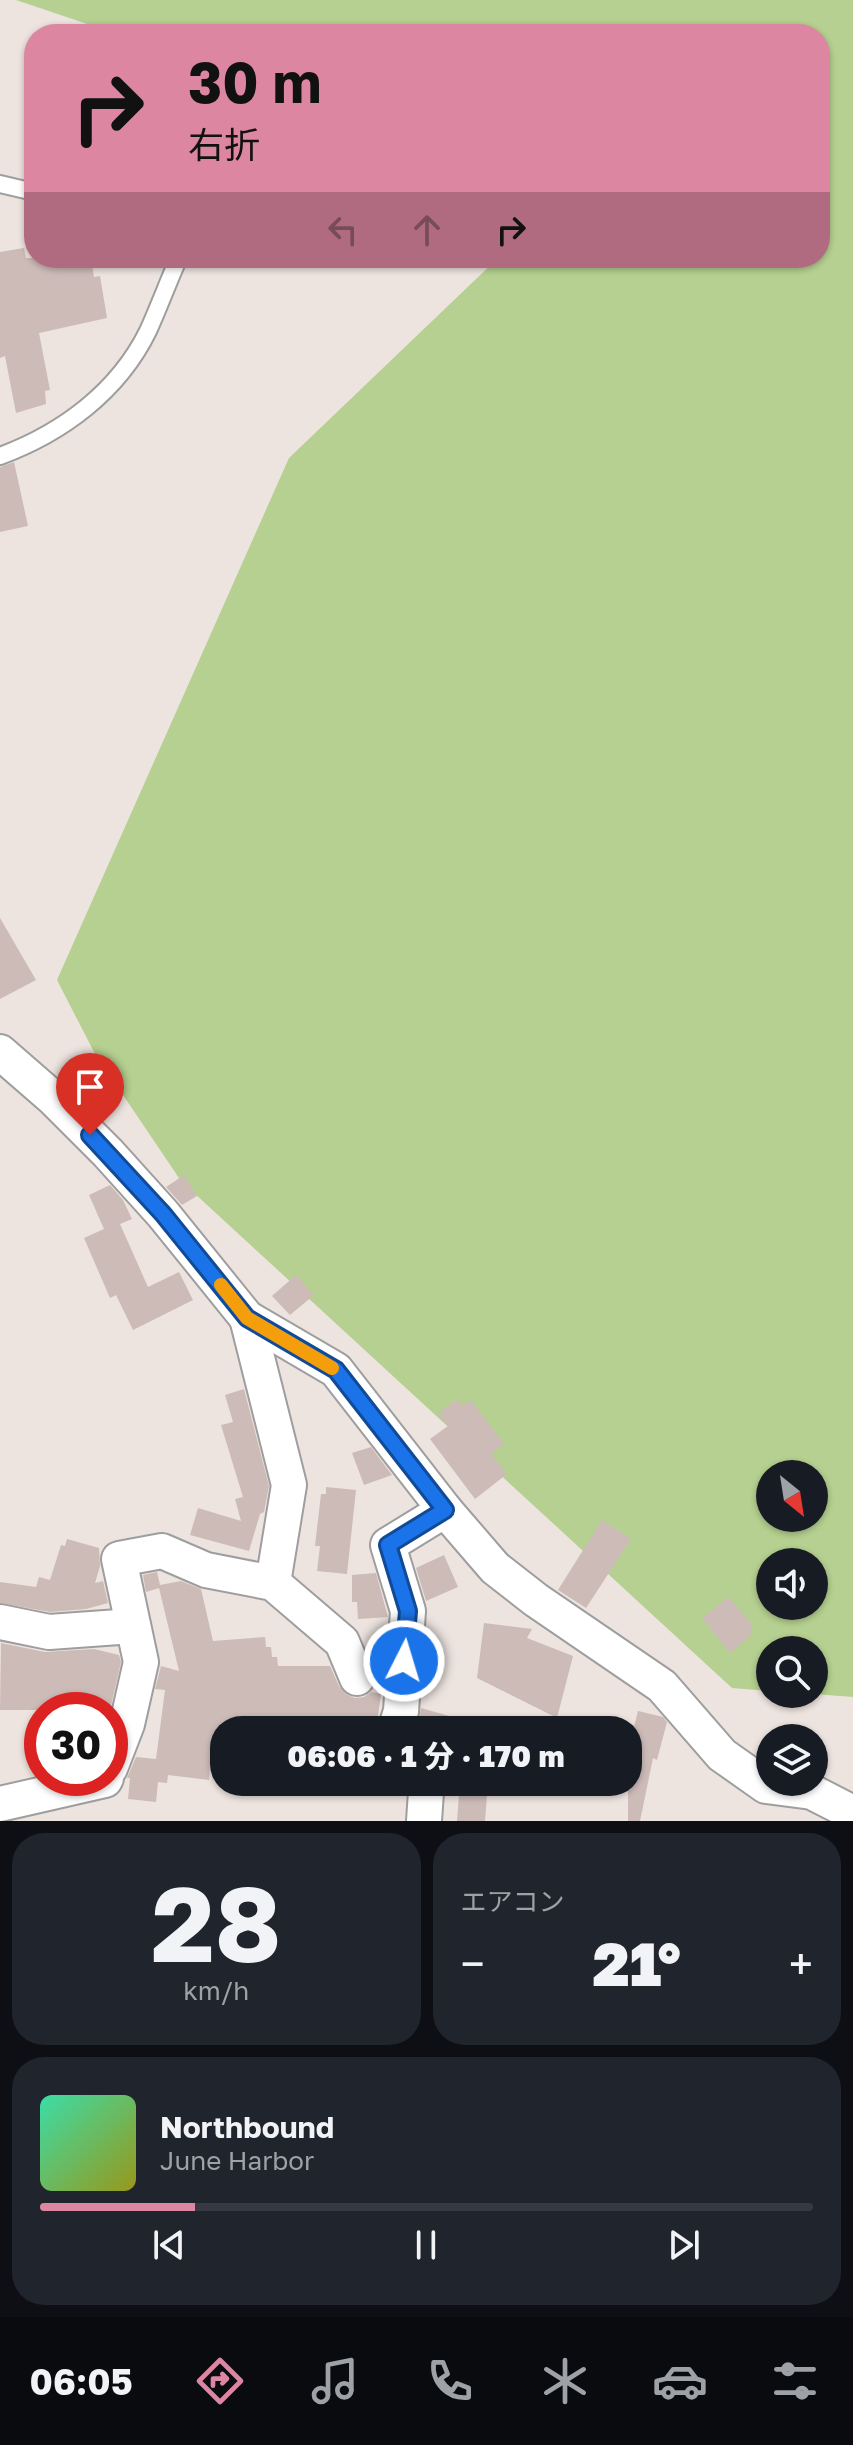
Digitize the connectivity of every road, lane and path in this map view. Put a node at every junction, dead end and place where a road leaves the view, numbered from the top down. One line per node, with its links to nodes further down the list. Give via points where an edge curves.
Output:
1 (0, 184): 2 (lane)
2 (24, 190)
3 (174, 268): 4 (lane, via 146,334 105,391 60,428)
4 (0, 456)
5 (0, 1052): 6 (street, via 108,1153)
6 (247, 1318): 7 (street, via 336,1370); 8 (street, via 289,1485)
7 (445, 1510): 12 (street, via 388,1545 408,1611); 16 (street, via 495,1568 662,1686 722,1755 766,1786 812,1792)
8 (273, 1583): 10 (street, via 206,1570 162,1551 119,1559); 11 (street, via 342,1642)
9 (0, 1622): 10 (street, via 49,1632)
10 (133, 1626): 13 (street, via 141,1662)
11 (357, 1678)
12 (399, 1716)
13 (128, 1720)
14 (35, 1796): 15 (street)
15 (0, 1804)
16 (853, 1813)

